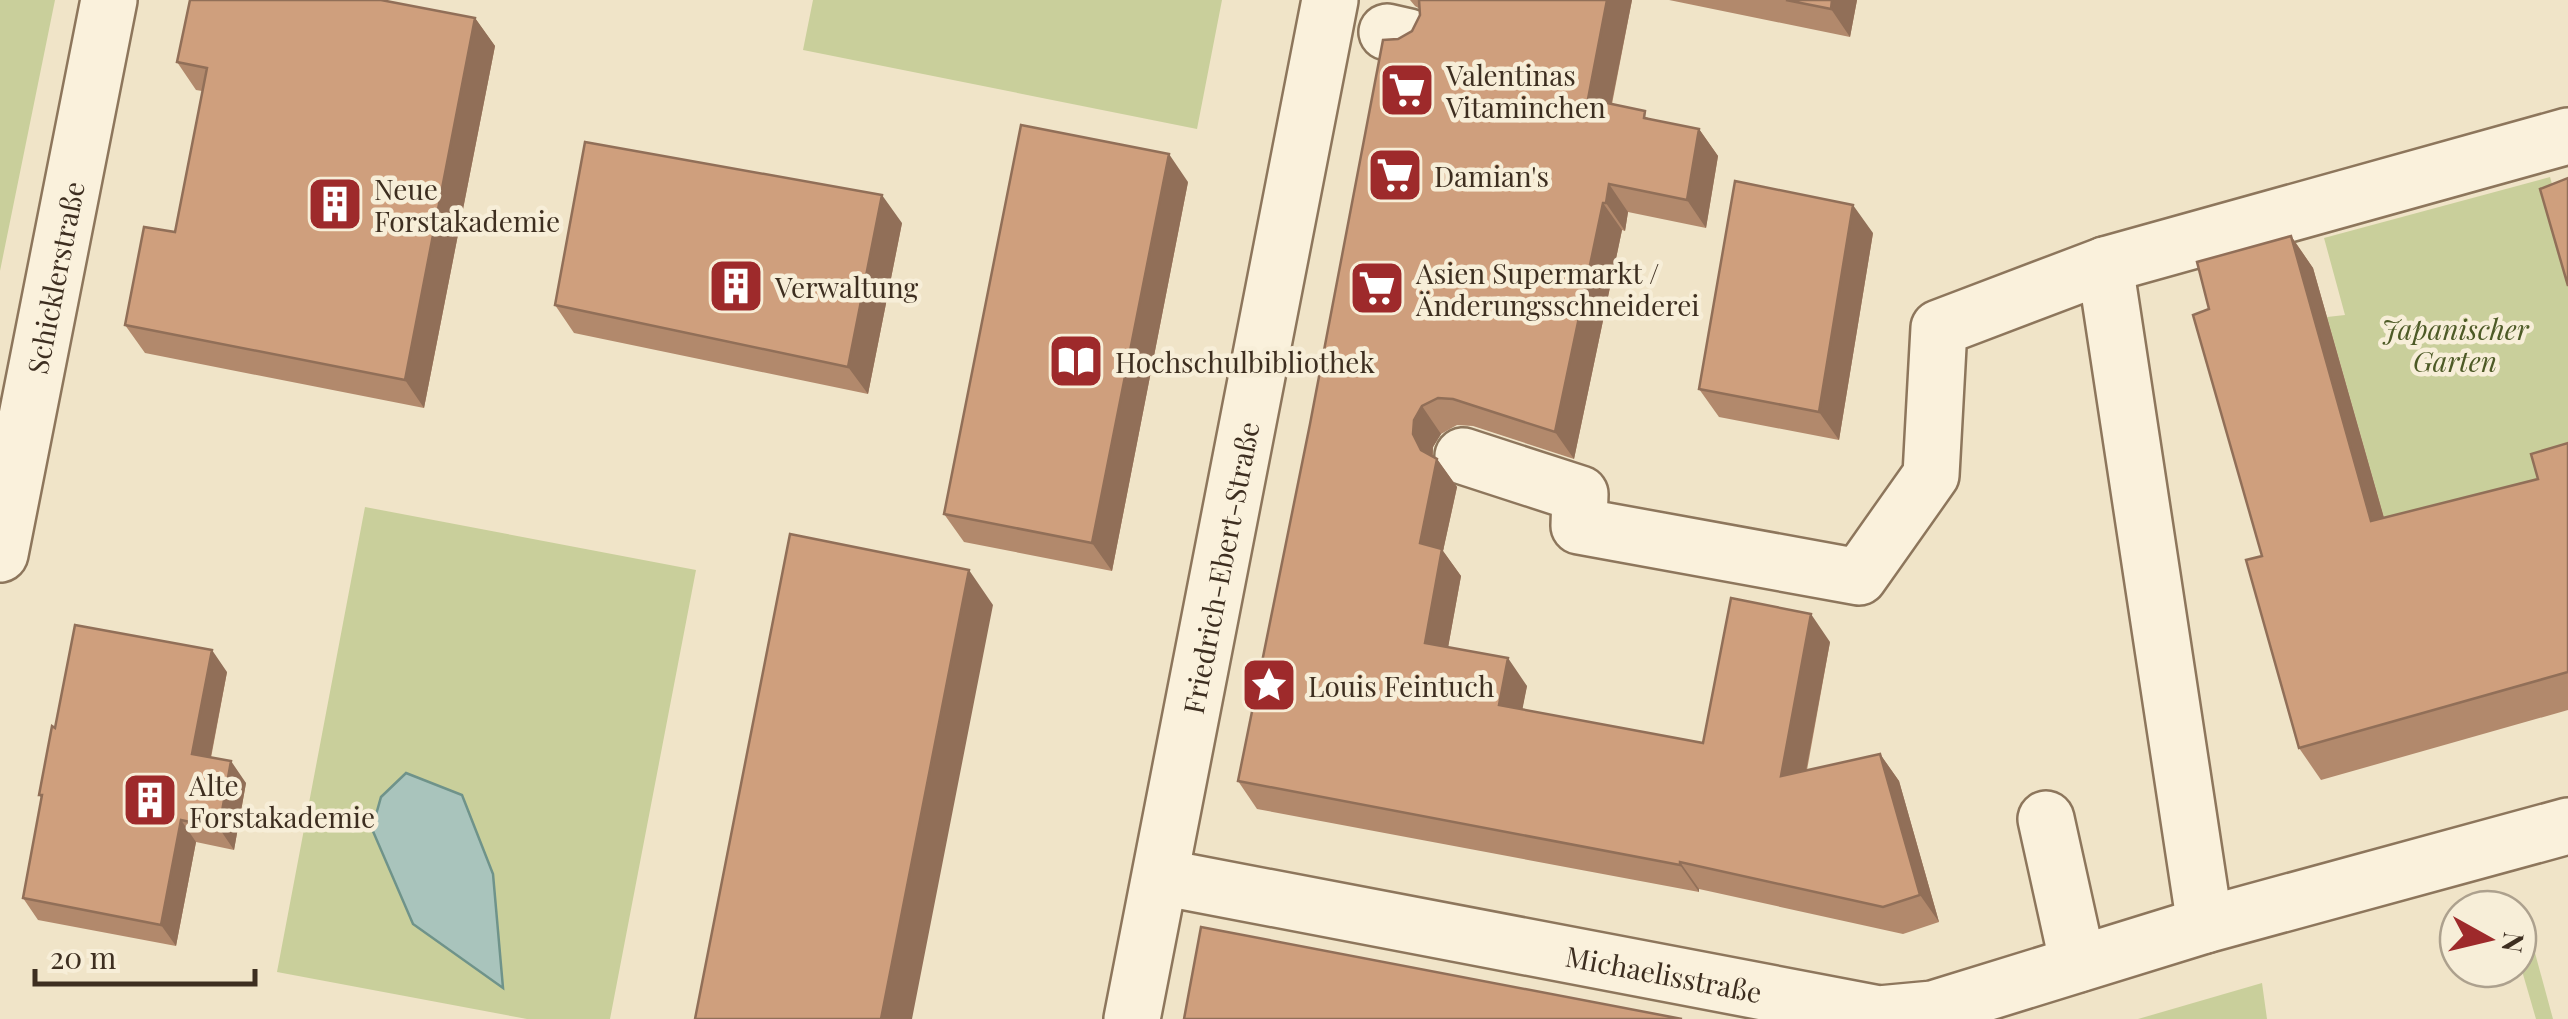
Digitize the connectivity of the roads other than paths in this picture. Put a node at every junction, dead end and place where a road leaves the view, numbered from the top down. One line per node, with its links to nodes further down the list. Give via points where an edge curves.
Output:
1 (109, 0): 6 (street, Schicklerstraße)
2 (1330, 0): 9 (street, Friedrich-Ebert-Straße)
3 (2568, 136): 4 (street)
4 (2105, 265): 5 (street, via 1938,328 1932,474 1859,577 1579,526 1580,494); 10 (street)
5 (1463, 456)
6 (0, 554)
7 (2046, 819): 11 (street)
8 (2568, 826): 10 (street, Michaelisstraße)
9 (1161, 877): 11 (street, Michaelisstraße, via 1879,1014 1933,1009); 12 (street, Friedrich-Ebert-Straße)
10 (2205, 925): 11 (street, Michaelisstraße)
11 (2078, 964)
12 (1132, 1019)

